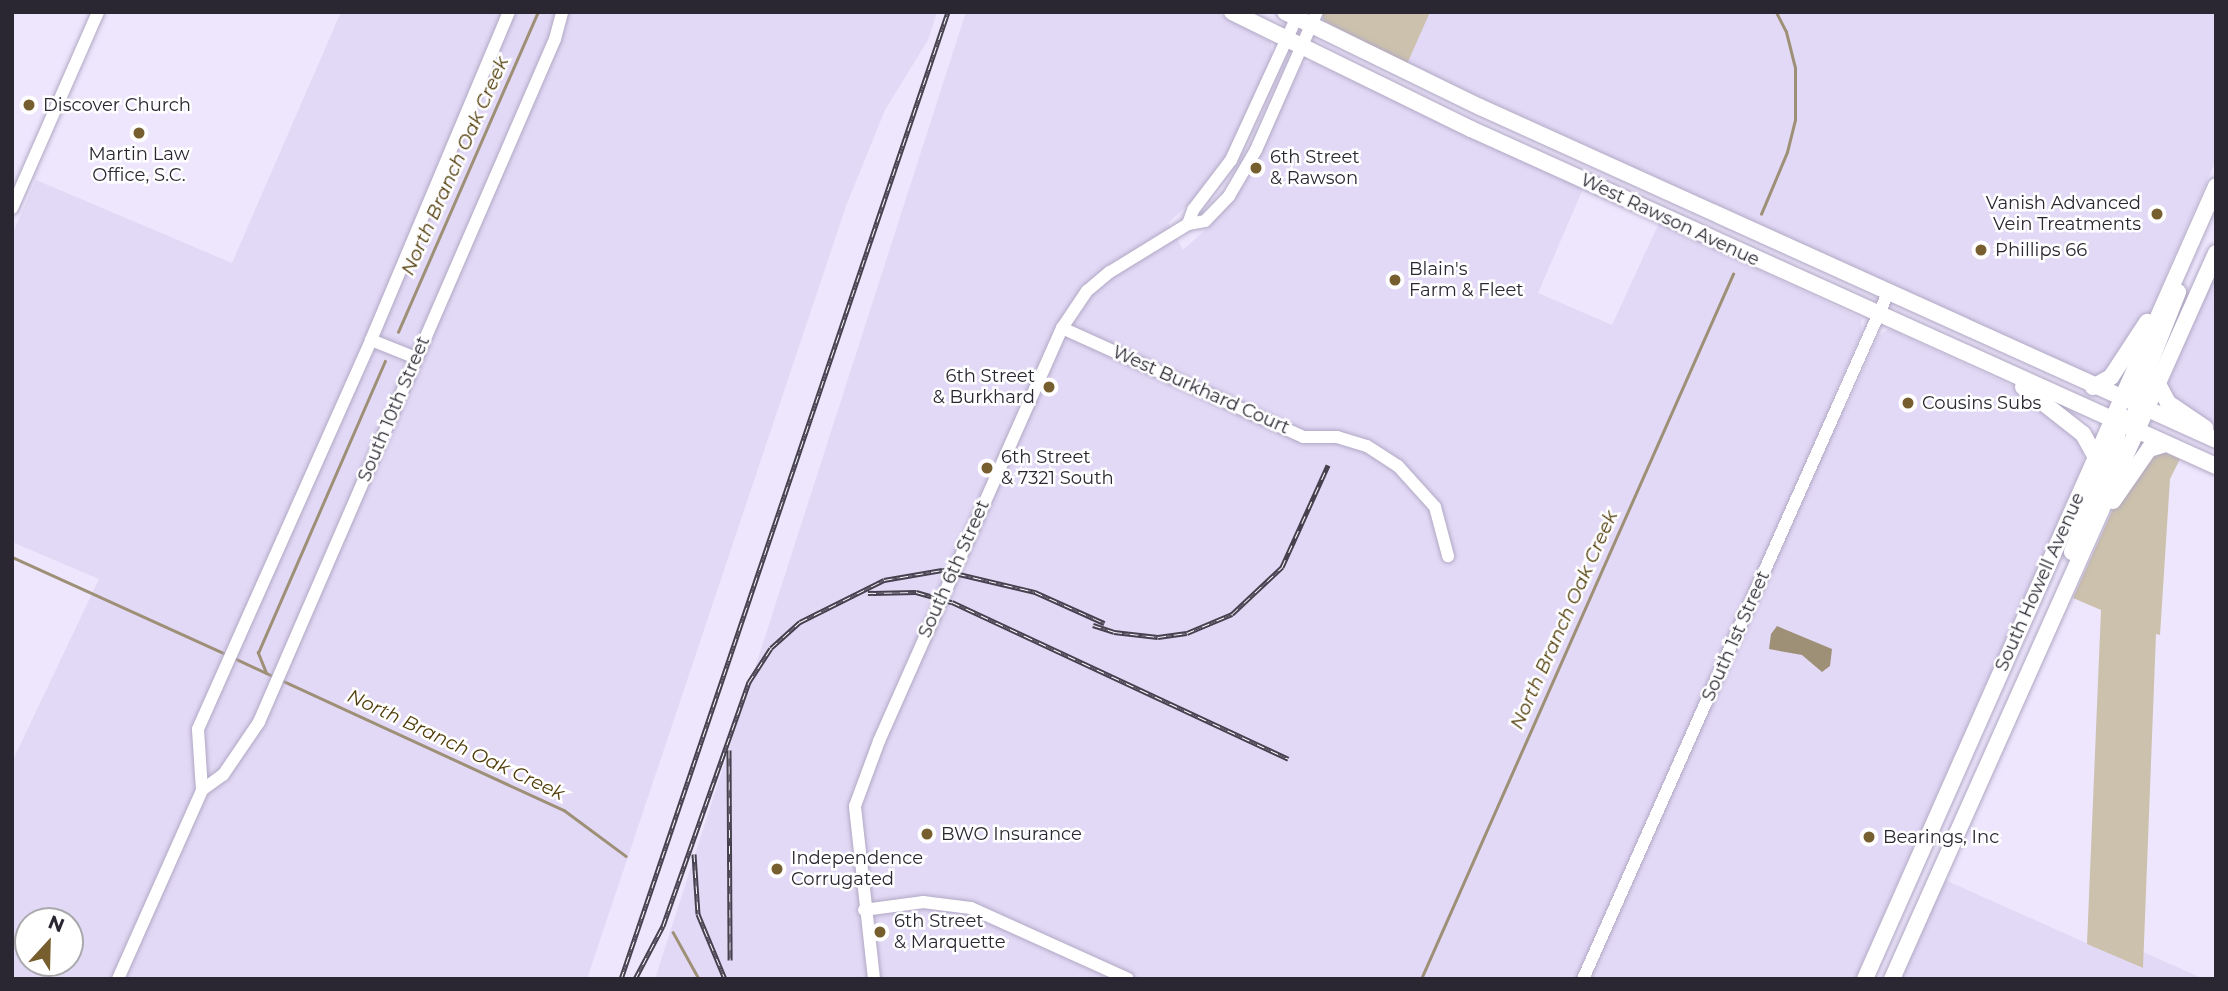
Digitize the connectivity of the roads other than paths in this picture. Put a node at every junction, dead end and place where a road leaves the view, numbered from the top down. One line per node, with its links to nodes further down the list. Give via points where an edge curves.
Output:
1 (97, 12): 11 (street)
2 (509, 12): 19 (street, South 10th Street)
3 (562, 12): 20 (street, South 10th Street, via 555,39)
4 (1232, 12): 6 (main road, West Rawson Avenue)
5 (1302, 16): 6 (street, South 6th Street); 7 (street, South 6th Street); 8 (main road, West Rawson Avenue)
6 (1286, 40): 7 (main road, West Rawson Avenue); 12 (street, South 6th Street, via 1231,160 1193,210)
7 (1301, 48): 10 (main road, West Rawson Avenue); 12 (street, South 6th Street, via 1239,183 1205,221)
8 (1628, 174): 10 (main road); 16 (main road, West Rawson Avenue)
9 (2216, 186): 13 (main road, South Howell Avenue)
10 (1617, 196): 17 (main road, West Rawson Avenue)
11 (12, 208)
12 (1188, 224): 18 (street, South 6th Street, via 1098,281)
13 (2197, 228): 14 (main road, South Howell Avenue); 24 (main road, via 2168,324)
14 (2186, 253): 23 (main road, via 2111,377); 24 (main road, South Howell Avenue)
15 (2216, 253): 22 (main road, South Howell Avenue)
16 (1888, 293): 17 (street, South 1st Street); 23 (main road, West Rawson Avenue)
17 (1878, 315): 21 (main road, West Rawson Avenue); 42 (street, South 1st Street)
18 (1062, 328): 31 (street, West Burkhard Court, via 1303,437 1337,437 1367,446 1398,467 1435,507); 38 (street, South 6th Street, via 855,806)
19 (371, 340): 20 (street); 35 (street, South 10th Street, via 198,729)
20 (416, 358): 35 (street, South 10th Street, via 242,751 223,775)
21 (2005, 372): 25 (main road, West Rawson Avenue); 28 (main road, via 2083,435)
22 (2158, 384): 24 (main road, South Howell Avenue); 26 (main road, via 2168,402)
23 (2093, 387): 24 (main road, West Rawson Avenue)
24 (2134, 405): 25 (main road, South Howell Avenue); 25 (main road, South Howell Avenue); 26 (main road, West Rawson Avenue)
25 (2123, 425): 27 (main road, West Rawson Avenue); 28 (main road, South Howell Avenue); 30 (main road, South Howell Avenue); 32 (main road, via 2083,517)
26 (2216, 437)
27 (2165, 444): 29 (main road, West Rawson Avenue); 30 (main road, via 2149,449 2111,504 2094,540)
28 (2095, 456): 33 (main road, South Howell Avenue)
29 (2216, 466)
30 (2082, 550): 32 (main road, South Howell Avenue)
31 (1448, 556)
32 (2061, 599): 34 (main road, South Howell Avenue)
33 (2019, 628): 34 (main road); 36 (main road, South Howell Avenue)
34 (2044, 639): 37 (main road, South Howell Avenue)
35 (202, 790): 39 (street, South 10th Street)
36 (1914, 869): 37 (main road); 43 (main road, South Howell Avenue)
37 (1937, 879): 44 (main road, South Howell Avenue)
38 (864, 910): 40 (street, South 6th Street); 41 (street, via 921,902 971,908)
39 (118, 979)
40 (874, 979)
41 (1128, 979)
42 (1583, 979)
43 (1865, 979)
44 (1892, 979)

